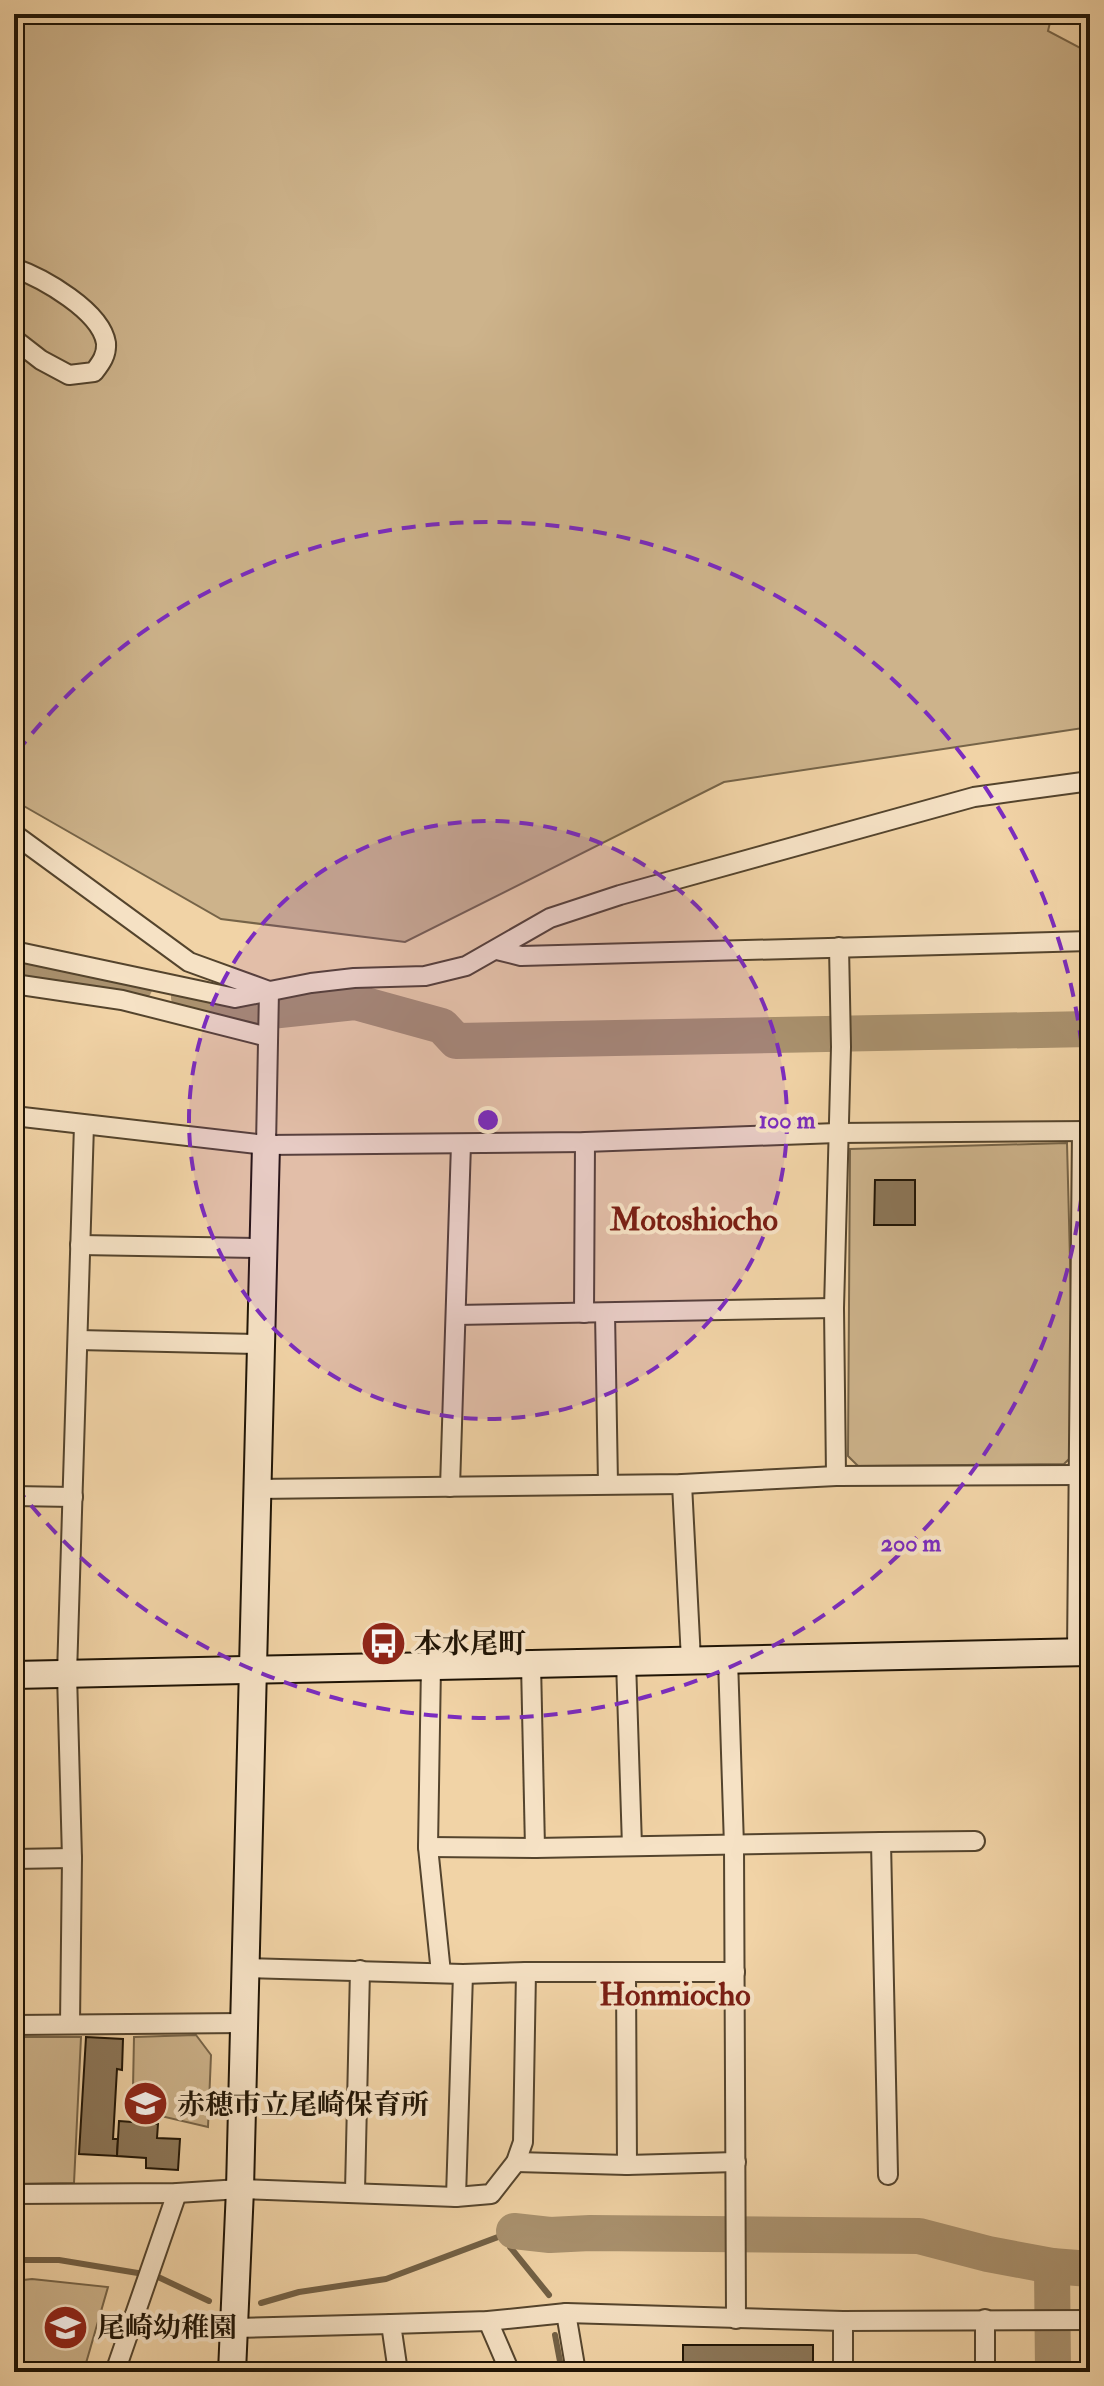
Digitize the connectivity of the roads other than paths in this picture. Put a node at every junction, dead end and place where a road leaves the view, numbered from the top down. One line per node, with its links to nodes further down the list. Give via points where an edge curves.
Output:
1 (14, 268): 2 (street, via 63,293 98,322 106,344 104,359 94,372 69,375)
2 (14, 339)
3 (1090, 781): 7 (street, via 974,797 620,895 550,918)
4 (14, 834): 10 (street, via 189,962)
5 (1090, 941): 6 (street)
6 (839, 947): 7 (street, via 521,956); 15 (street)
7 (497, 950): 10 (street, via 466,966 425,976 354,978)
8 (14, 951): 10 (street, via 235,998)
9 (14, 984): 11 (street, via 122,1000)
10 (269, 991): 11 (street)
11 (268, 1037): 18 (street)
12 (14, 1116): 13 (street)
13 (84, 1125): 18 (street); 19 (street)
14 (1086, 1131): 15 (street); 27 (street)
15 (837, 1133): 16 (street); 21 (street)
16 (585, 1142): 17 (street); 22 (street)
17 (461, 1144): 18 (street); 24 (street)
18 (266, 1145): 20 (street)
19 (80, 1245): 20 (street); 25 (street)
20 (263, 1248): 26 (street)
21 (834, 1308): 23 (street); 28 (street)
22 (584, 1313): 23 (street); 24 (street)
23 (605, 1313): 29 (street)
24 (456, 1315): 31 (street)
25 (78, 1340): 26 (street); 34 (street)
26 (260, 1344): 32 (street)
27 (1079, 1475): 28 (street); 35 (street)
28 (836, 1476): 30 (street)
29 (608, 1484): 30 (street); 31 (street)
30 (682, 1484): 37 (street)
31 (450, 1487): 32 (street)
32 (256, 1489): 41 (street)
33 (14, 1496): 34 (street)
34 (73, 1497): 42 (street)
35 (1083, 1652): 36 (street)
36 (728, 1659): 37 (street); 47 (street)
37 (691, 1660): 38 (street)
38 (626, 1661): 39 (street); 46 (street)
39 (531, 1664): 40 (street); 49 (street)
40 (431, 1666): 41 (street); 48 (street)
41 (251, 1670): 42 (street); 52 (street)
42 (67, 1674): 43 (street); 50 (street)
43 (14, 1675)
44 (975, 1841): 45 (street)
45 (881, 1842): 47 (street); 65 (street)
46 (632, 1846): 47 (street); 49 (street)
47 (734, 1846): 55 (street)
48 (428, 1847): 49 (street); 56 (street)
49 (535, 1848)
50 (72, 1858): 51 (street); 59 (street)
51 (14, 1859)
52 (244, 1968): 53 (street); 60 (street)
53 (360, 1970): 56 (street); 67 (street)
54 (526, 1972): 57 (street); 58 (street); 62 (street, via 523,2142)
55 (735, 1972): 58 (street); 63 (street)
56 (441, 1973): 57 (street)
57 (463, 1974): 70 (street)
58 (626, 1974): 64 (street)
59 (70, 2023): 60 (street); 61 (street)
60 (243, 2023): 66 (street)
61 (14, 2025)
62 (516, 2162): 64 (street); 70 (street, via 491,2194)
63 (736, 2162): 64 (street); 72 (street)
64 (627, 2165)
65 (888, 2175)
66 (240, 2189): 67 (street); 68 (street); 78 (street)
67 (355, 2191): 70 (street)
68 (177, 2193): 69 (street); 79 (street)
69 (14, 2194)
70 (456, 2197)
71 (566, 2313): 72 (street); 75 (street); 83 (street)
72 (736, 2319): 76 (street)
73 (985, 2319): 74 (street); 76 (street); 85 (street)
74 (1090, 2320)
75 (488, 2321): 77 (street); 82 (street)
76 (843, 2321): 84 (street)
77 (391, 2324): 78 (street); 81 (street)
78 (235, 2328): 80 (street)
79 (115, 2372)
80 (232, 2372)
81 (398, 2372)
82 (510, 2372)
83 (576, 2372)
84 (843, 2372)
85 (985, 2372)

